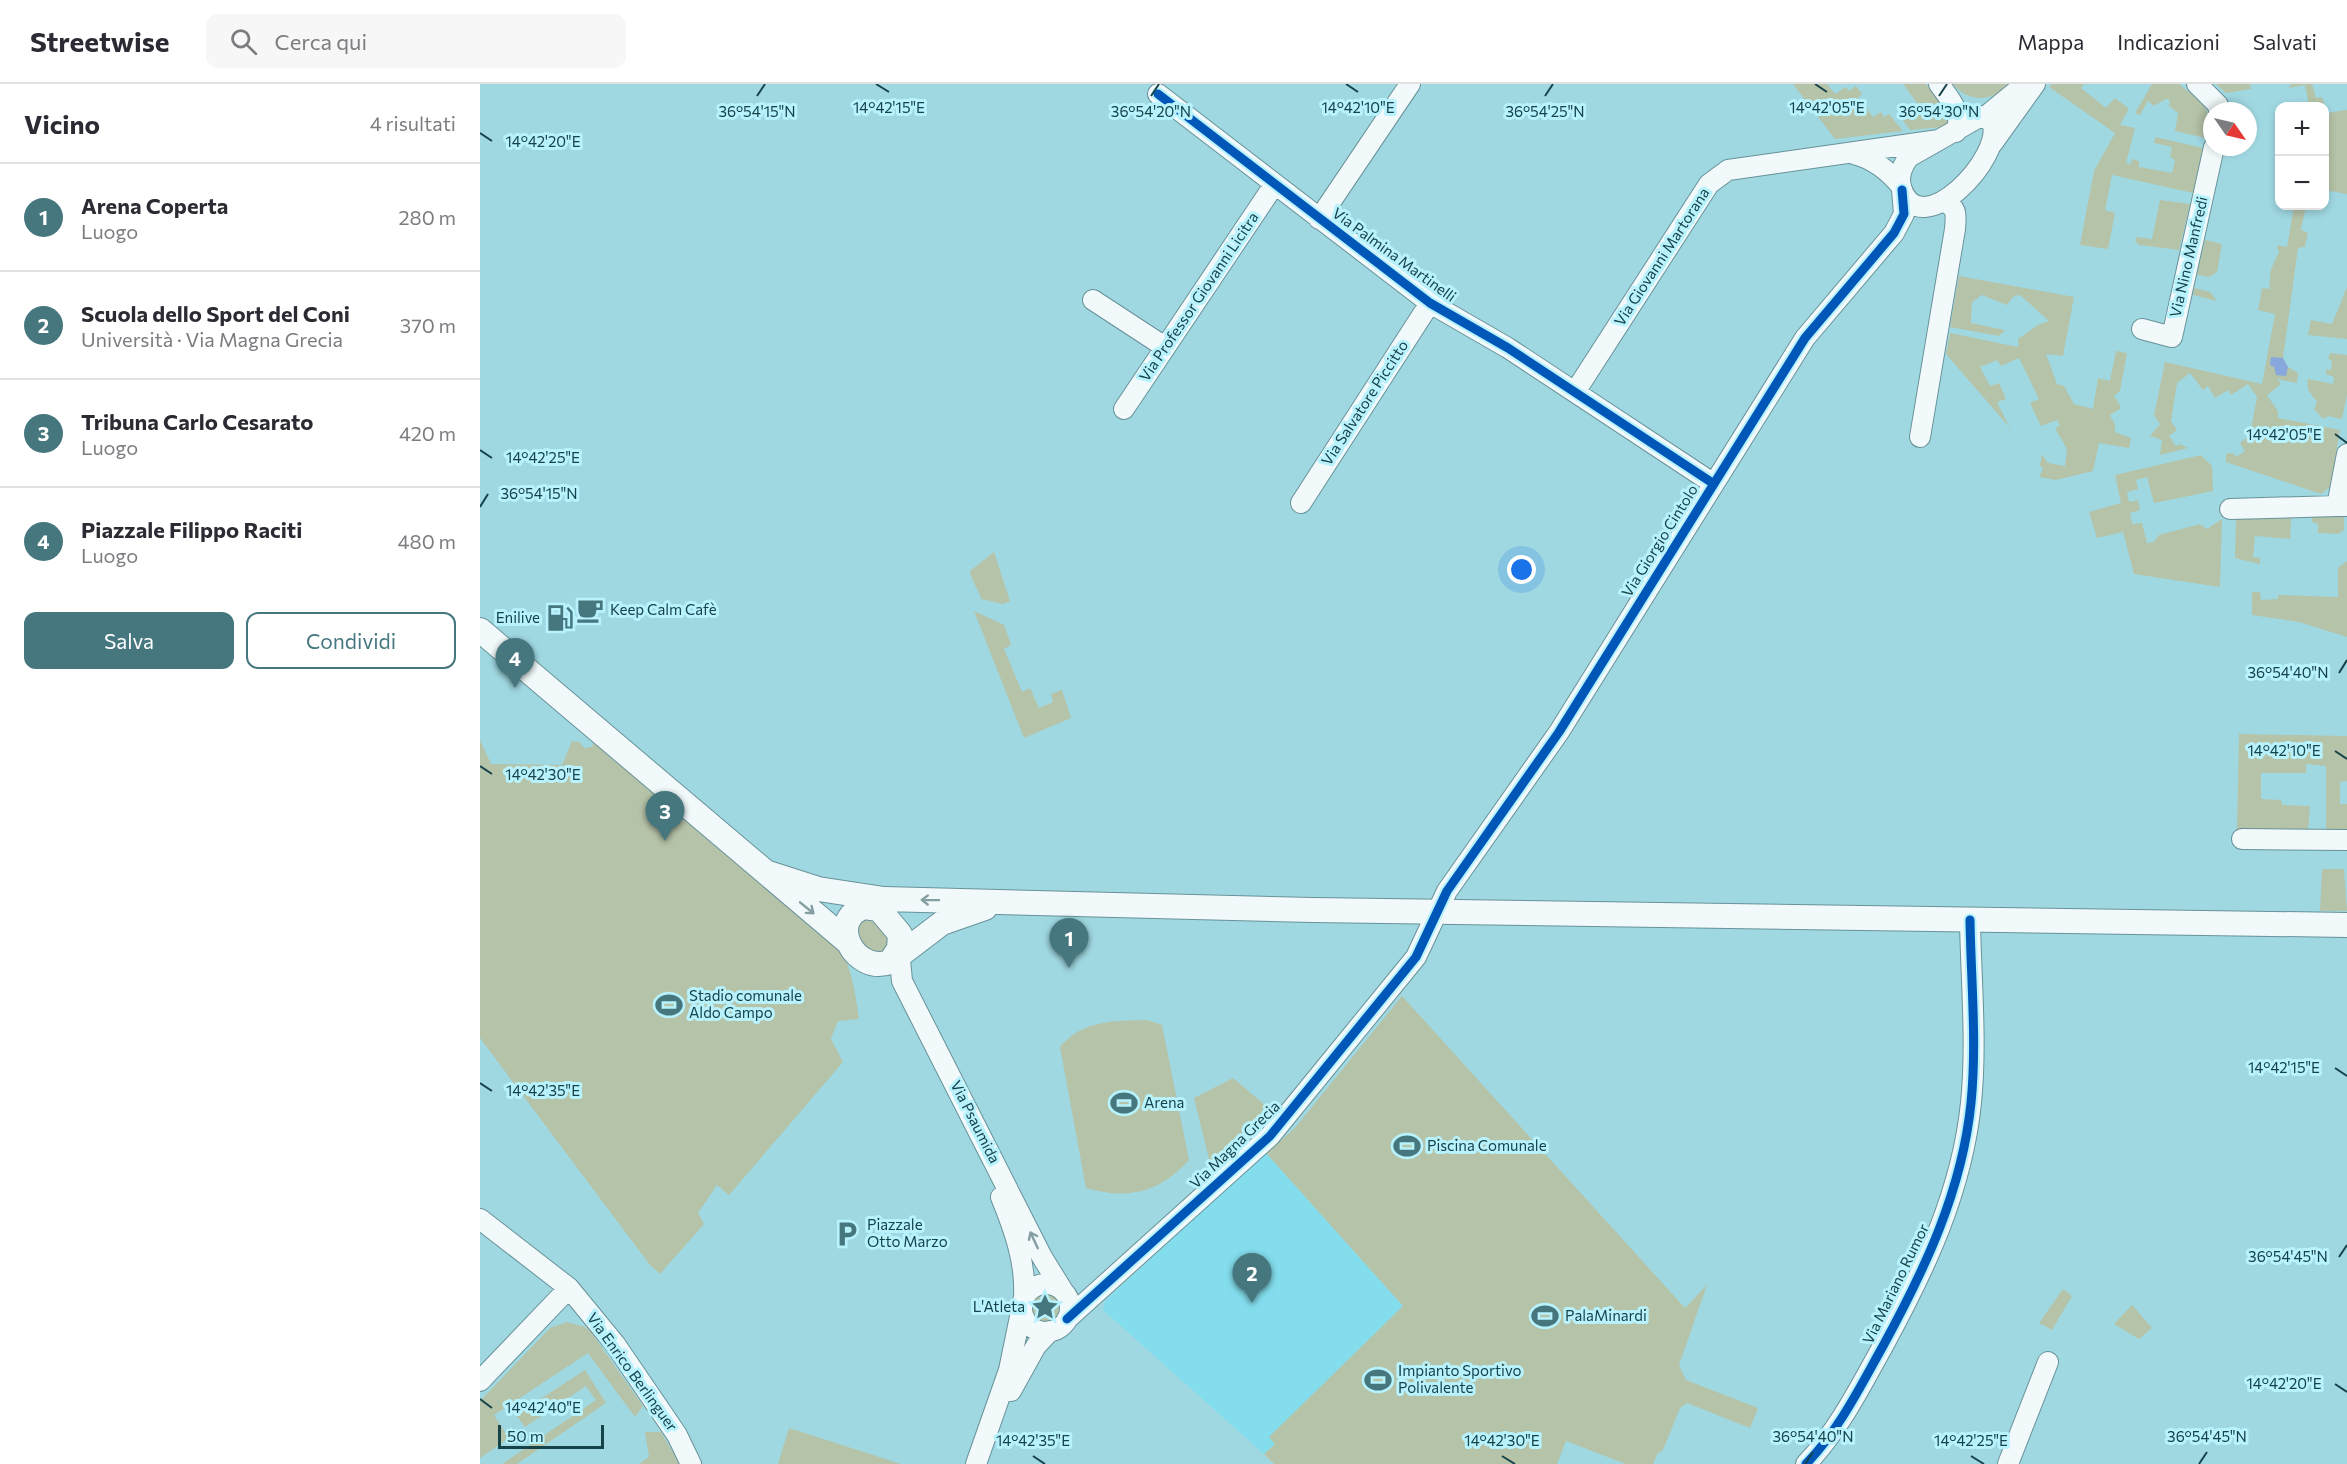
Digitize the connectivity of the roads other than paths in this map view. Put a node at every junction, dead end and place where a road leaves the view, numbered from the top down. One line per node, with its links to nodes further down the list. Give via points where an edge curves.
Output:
1 (1410, 84): 16 (street)
2 (2025, 84): 8 (street, Via Giorgio Cintolo)
3 (2035, 84): 12 (street)
4 (2197, 84): 7 (street)
5 (1944, 90): 8 (street); 9 (street, via 1959,121)
6 (1158, 94): 13 (street, Via Palmina Martinelli)
7 (2215, 102)
8 (1984, 117): 9 (street, Via Giorgio Cintolo); 12 (street, via 1994,127)
9 (1947, 136): 10 (street, Via Giovanni Martorana); 14 (street, Via Giorgio Cintolo, via 1915,152 1904,163)
10 (1848, 153): 14 (street, via 1873,160); 23 (street, Via Giovanni Martorana, via 1728,170 1709,184)
11 (2212, 156): 21 (street, Via Nino Manfredi, via 2172,337)
12 (1984, 157): 15 (street, Via Giorgio Cintolo, via 1969,180); 17 (street)
13 (1274, 184): 16 (street, Via Palmina Martinelli); 22 (street, Via Professor Giovanni Licitra)
14 (1902, 188): 15 (street, via 1916,204 1932,207); 18 (street, Via Giorgio Cintolo, via 1904,214)
15 (1941, 203): 17 (street, via 1955,209); 18 (street, Via Giorgio Cintolo)
16 (1319, 219): 20 (street, Via Palmina Martinelli)
17 (1954, 229): 25 (street)
18 (1894, 233): 27 (street, Via Giorgio Cintolo, via 1805,338)
19 (1093, 300): 22 (street)
20 (1430, 303): 23 (street, Via Palmina Martinelli); 28 (street, Via Salvatore Piccitto)
21 (2142, 329)
22 (1165, 347): 24 (street, Via Professor Giovanni Licitra)
23 (1575, 392): 27 (street, Via Palmina Martinelli)
24 (1124, 409)
25 (1920, 437)
26 (2347, 453): 29 (street)
27 (1714, 484): 37 (street, Via Giorgio Cintolo, via 1558,732 1447,891)
28 (1301, 503)
29 (2342, 506): 30 (street)
30 (2230, 509)
31 (480, 630): 34 (main road)
32 (2242, 839): 33 (street)
33 (2347, 840)
34 (768, 873): 36 (main road); 40 (main road, one-way to 40)
35 (1010, 902): 36 (main road, one-way to 36); 37 (main road); 41 (main road, via 967,912 942,923)
36 (872, 903): 40 (main road, via 854,911 847,921); 41 (main road, via 900,934)
37 (1439, 911): 38 (main road); 46 (street, Via Magna Grecia, via 1416,957 1289,1117)
38 (1970, 920): 39 (main road); 53 (street, Via Mariano Rumor, via 1973,1061 1968,1125 1956,1179 1941,1227 1909,1299 1832,1434)
39 (2347, 925)
40 (848, 942): 41 (main road)
41 (889, 958): 44 (street, Via Psaumida, one-way to 41); 45 (street, Via Psaumida, via 891,982 997,1189 1025,1275)
42 (480, 1219): 43 (street, Via Enrico Berlinguer)
43 (569, 1288): 49 (street); 51 (street, Via Enrico Berlinguer, via 615,1344 677,1435)
44 (1063, 1291): 45 (street, via 1052,1284 1039,1284); 46 (street, via 1070,1304)
45 (1023, 1302): 47 (street, via 1030,1326); 50 (street, Via Psaumida, via 1009,1370)
46 (1067, 1319): 47 (street)
47 (1050, 1331): 50 (street, via 1036,1346)
48 (2048, 1362): 54 (street)
49 (480, 1381)
50 (987, 1435): 52 (street)
51 (692, 1464)
52 (976, 1464)
53 (1806, 1464)
54 (2008, 1464)

